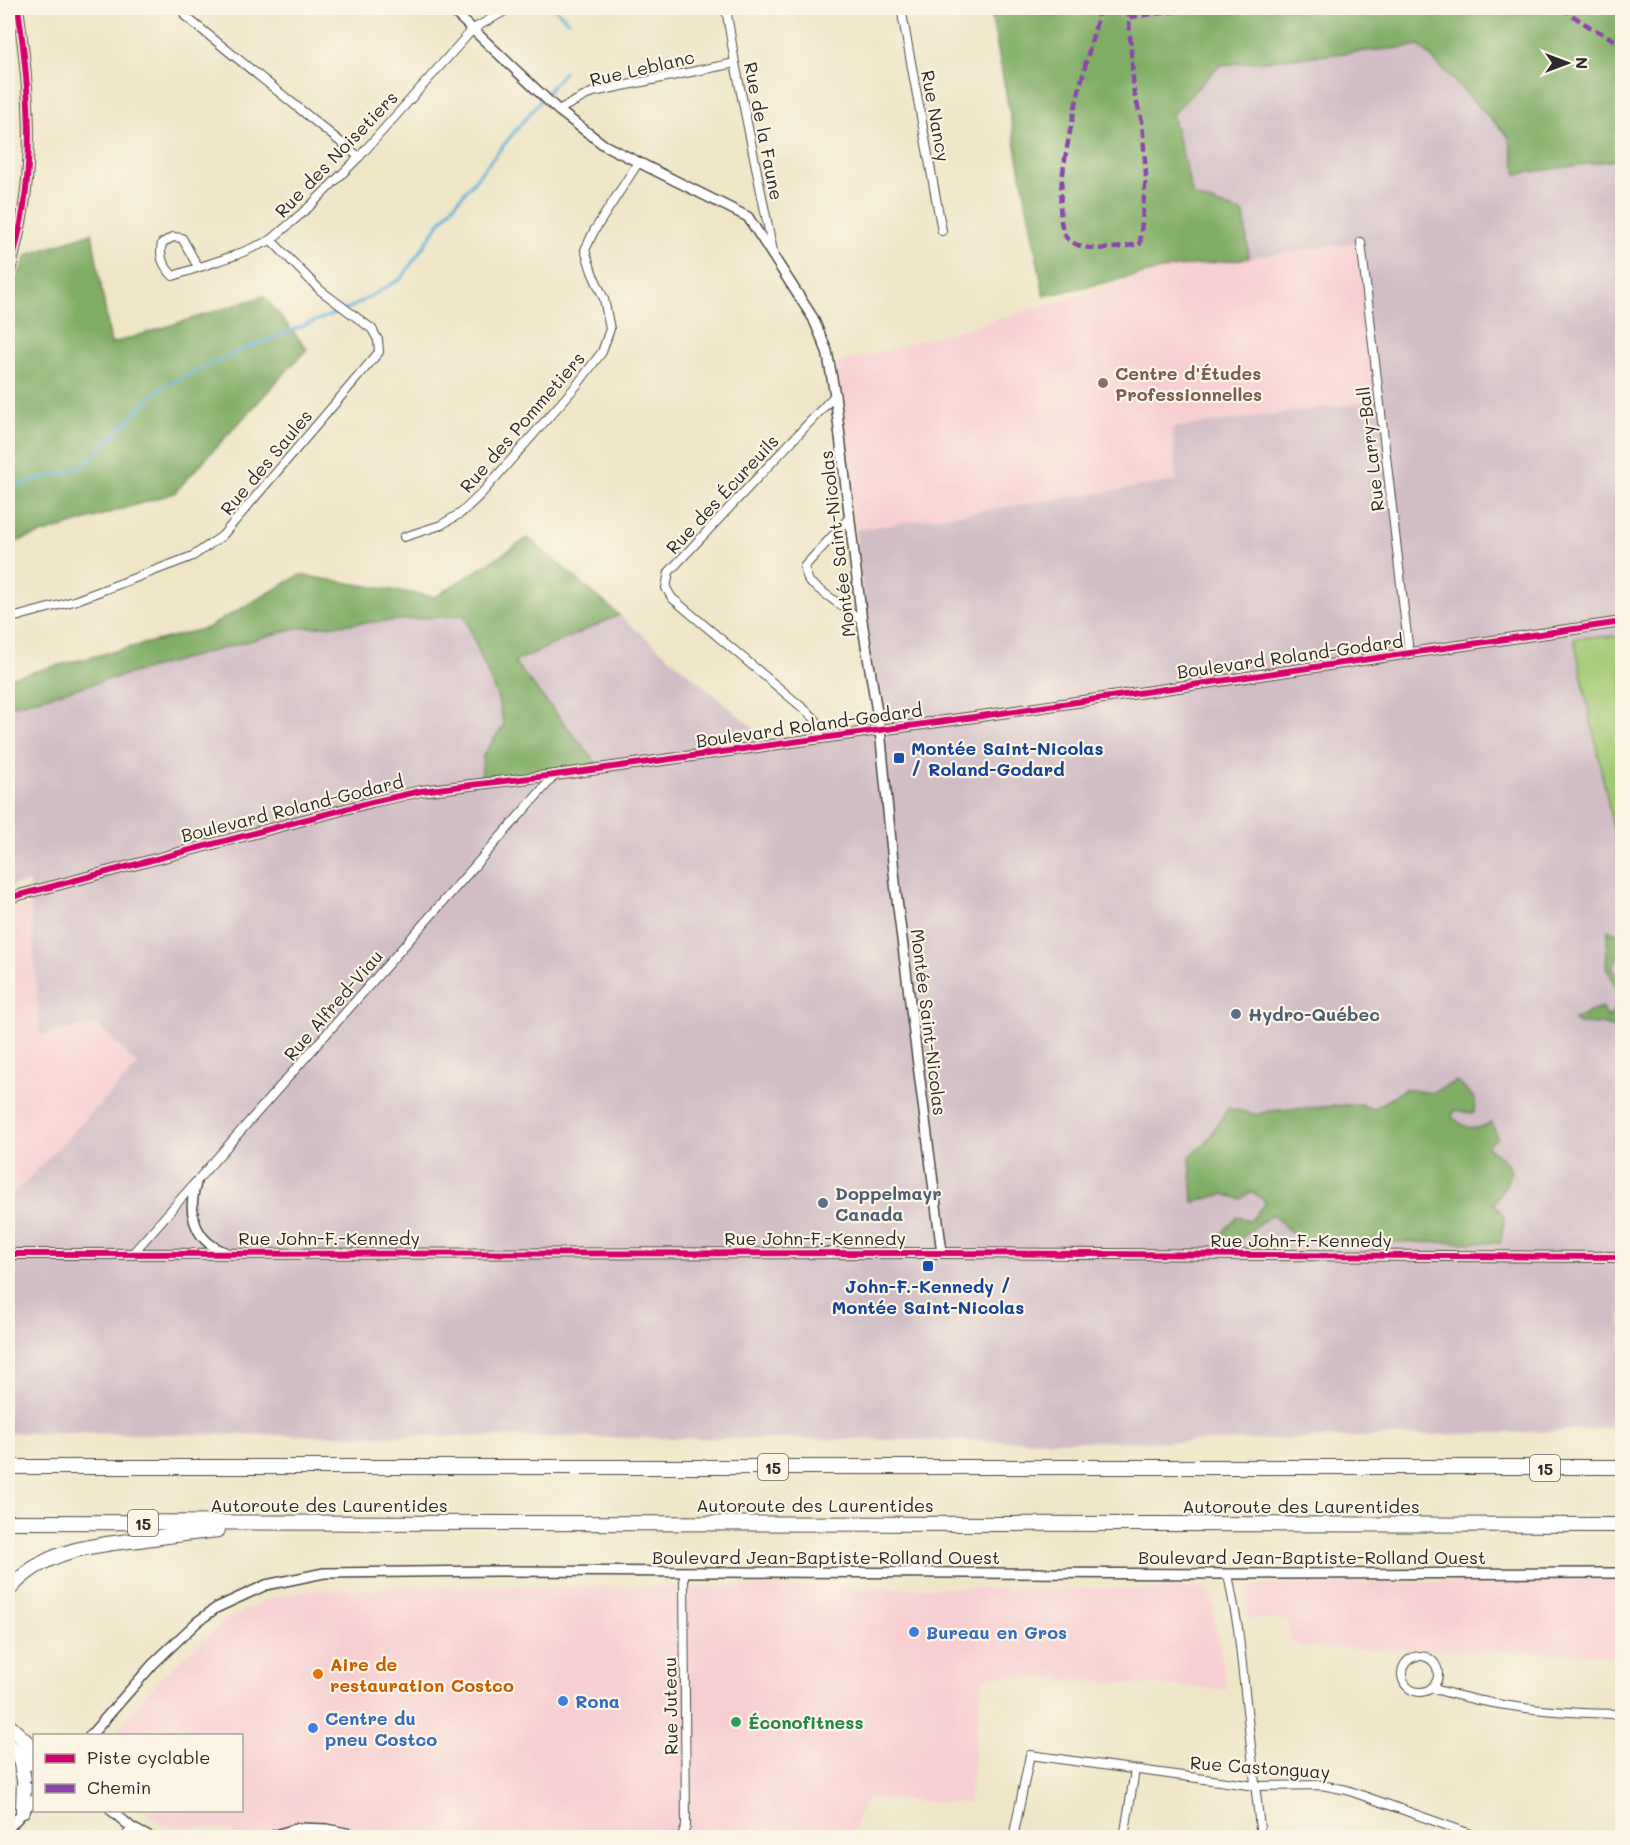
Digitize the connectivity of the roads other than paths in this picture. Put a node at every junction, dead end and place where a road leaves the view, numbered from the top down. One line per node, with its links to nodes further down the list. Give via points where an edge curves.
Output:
1 (18, 8): 17 (street, via 27,68 30,149 25,211)
2 (183, 8): 10 (street, via 185,16)
3 (450, 8): 7 (street, Montée Saint-Nicolas)
4 (517, 8): 7 (street, Rue des Noisetiers)
5 (726, 8): 8 (street, Rue de la Faune)
6 (901, 8): 12 (street, Rue Nancy)
7 (473, 29): 9 (street, Montée Saint-Nicolas); 10 (street, Rue des Noisetiers)
8 (735, 63): 9 (street, Rue Leblanc, via 593,92); 15 (street, Rue de la Faune)
9 (558, 110): 11 (street, Montée Saint-Nicolas, via 604,145)
10 (359, 157): 13 (street, Rue des Noisetiers)
11 (638, 163): 15 (street, Montée Saint-Nicolas, via 748,217); 20 (street, Rue des Pommetiers, via 585,250 604,298 610,329 602,352 461,513 441,525)
12 (942, 231)
13 (271, 240): 16 (street, Rue des Noisetiers); 21 (street, Rue des Saules, via 320,290 372,329 379,352 222,536 193,556 74,601)
14 (1361, 242): 24 (street, Rue Larry-Ball)
15 (775, 260): 18 (street, Montée Saint-Nicolas, via 813,318 828,351)
16 (198, 267): 16 (street, Rue des Noisetiers, via 182,238 173,237 162,243 160,256 173,276)
17 (8, 277)
18 (835, 395): 19 (street, Montée Saint-Nicolas); 26 (street, Rue des Écureuils, via 669,572 666,588 672,598 810,714 816,720)
19 (850, 517): 22 (street, Montée Saint-Nicolas); 22 (street, via 804,567 809,582)
20 (404, 537)
21 (8, 619)
22 (862, 621): 25 (street, Montée Saint-Nicolas)
23 (1623, 622): 24 (street, Boulevard Roland-Godard)
24 (1409, 653): 25 (street, Boulevard Roland-Godard)
25 (880, 730): 26 (street, Boulevard Roland-Godard); 32 (street, Montée Saint-Nicolas, via 896,892)
26 (821, 739): 27 (street, Boulevard Roland-Godard)
27 (555, 775): 28 (street, Boulevard Roland-Godard, via 422,791 372,802); 29 (street, Rue Alfred-Viau)
28 (8, 898)
29 (196, 1183): 30 (street, Rue Alfred-Viau); 31 (street, via 192,1207 198,1232 206,1242)
30 (133, 1253): 31 (street, Rue John-F.-Kennedy); 33 (street, Rue John-F.-Kennedy)
31 (227, 1253): 32 (street, Rue John-F.-Kennedy)
32 (942, 1253): 34 (street, Rue John-F.-Kennedy)
33 (8, 1254)
34 (1623, 1257)
35 (9, 1467): 36 (highway, 15)
36 (1623, 1467)
37 (8, 1522): 38 (highway, Autoroute des Laurentides / 15)
38 (279, 1523): 39 (highway, Autoroute des Laurentides / 15); 43 (highway, via 75,1549 37,1565)
39 (1623, 1525)
40 (684, 1573): 42 (street, Boulevard Jean-Baptiste-Rolland Ouest); 47 (street, Boulevard Jean-Baptiste-Rolland Ouest, via 324,1573 266,1585 216,1608 197,1622 153,1664); 65 (street, Rue Juteau, via 686,1827)
41 (1623, 1573): 42 (street, Boulevard Jean-Baptiste-Rolland Ouest)
42 (1228, 1574): 53 (street, via 1238,1628)
43 (8, 1591)
44 (1431, 1688): 44 (street, via 1415,1692 1405,1685 1403,1669 1410,1659 1421,1656 1436,1666 1437,1678); 45 (street, via 1519,1708)
45 (1623, 1714)
46 (8, 1725): 49 (highway)
47 (92, 1734)
48 (8, 1745): 50 (highway)
49 (33, 1748)
50 (19, 1754): 51 (highway); 55 (highway, via 24,1780)
51 (33, 1763)
52 (1135, 1770): 53 (street, Rue Castonguay); 59 (street); 66 (street, Rue Castonguay, via 1030,1755)
53 (1255, 1785): 67 (street); 68 (street, Rue Castonguay, via 1321,1785 1347,1790)
54 (33, 1800): 55 (street)
55 (23, 1811): 58 (street)
56 (114, 1814): 57 (street)
57 (132, 1828): 61 (street); 62 (street)
58 (8, 1829)
59 (1126, 1836)
60 (1623, 1836): 69 (street)
61 (124, 1838)
62 (151, 1838)
63 (267, 1838): 64 (street, via 298,1828)
64 (370, 1838)
65 (681, 1838)
66 (1013, 1838)
67 (1261, 1838)
68 (1482, 1838)
69 (1614, 1838)

